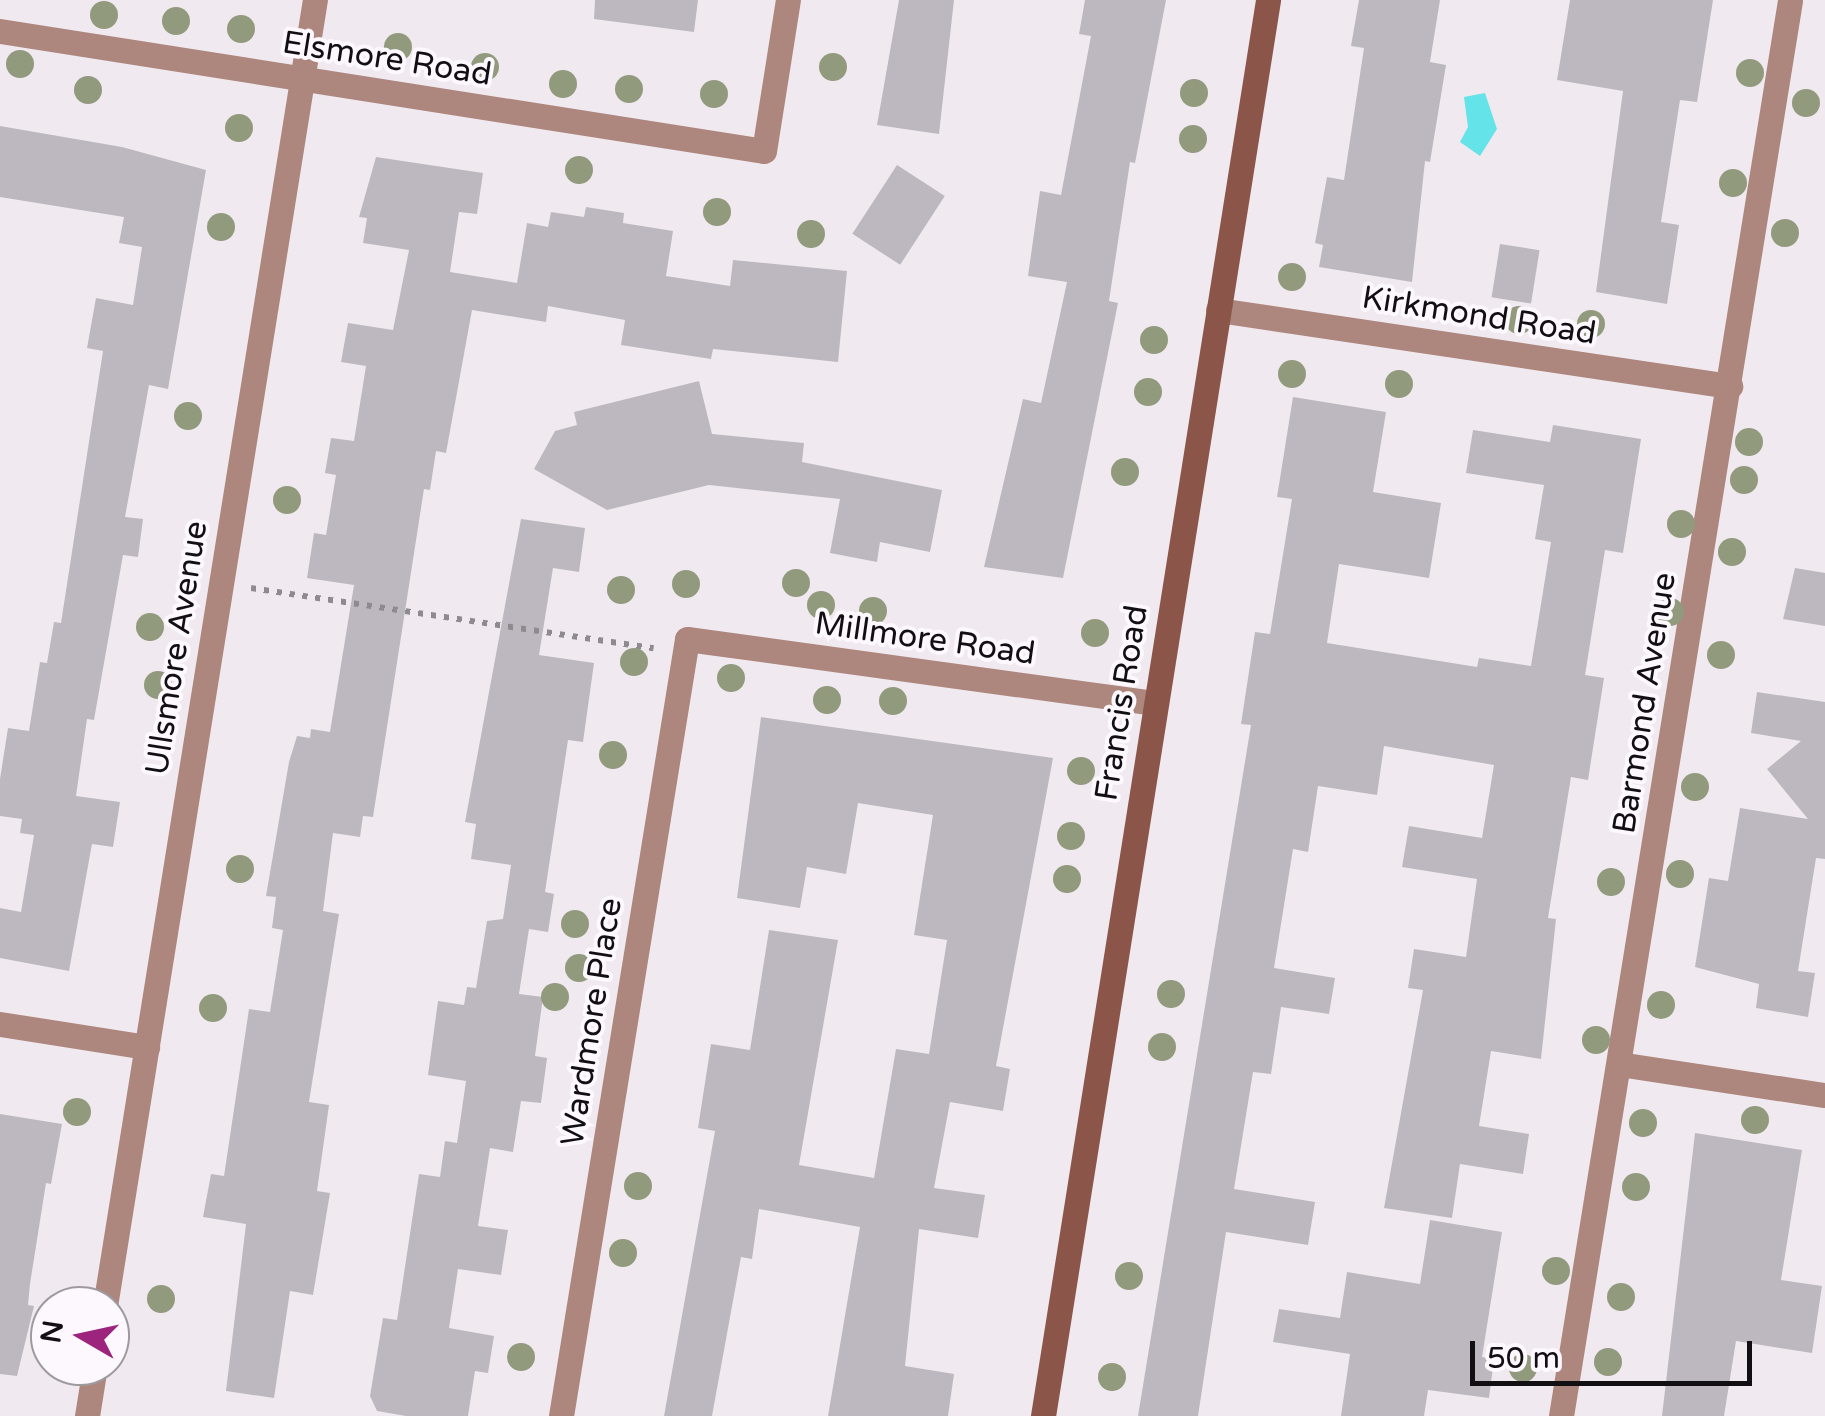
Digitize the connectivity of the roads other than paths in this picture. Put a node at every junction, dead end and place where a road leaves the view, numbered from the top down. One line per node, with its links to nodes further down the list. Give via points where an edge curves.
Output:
1 (315, 0): 6 (street, Ullsmore Avenue)
2 (788, 0): 6 (street, Elsmore Road, via 764,151)
3 (1268, 0): 7 (street, Francis Road)
4 (1790, 0): 8 (street, Barmond Avenue)
5 (0, 31): 6 (street, Elsmore Road)
6 (302, 79): 12 (street, Ullsmore Avenue)
7 (1218, 310): 8 (street, Kirkmond Road); 10 (street, Francis Road)
8 (1730, 386): 13 (street, Barmond Avenue)
9 (687, 639): 10 (street, Millmore Road); 18 (street, Wardmore Place)
10 (1154, 703): 19 (street, Francis Road)
11 (0, 1024): 12 (street)
12 (147, 1047): 15 (street, Ullsmore Avenue)
13 (1620, 1064): 14 (street); 20 (street, Barmond Avenue)
14 (1825, 1095)
15 (108, 1286)
16 (92, 1386): 17 (street)
17 (87, 1416)
18 (562, 1416)
19 (1044, 1416)
20 (1562, 1416)

